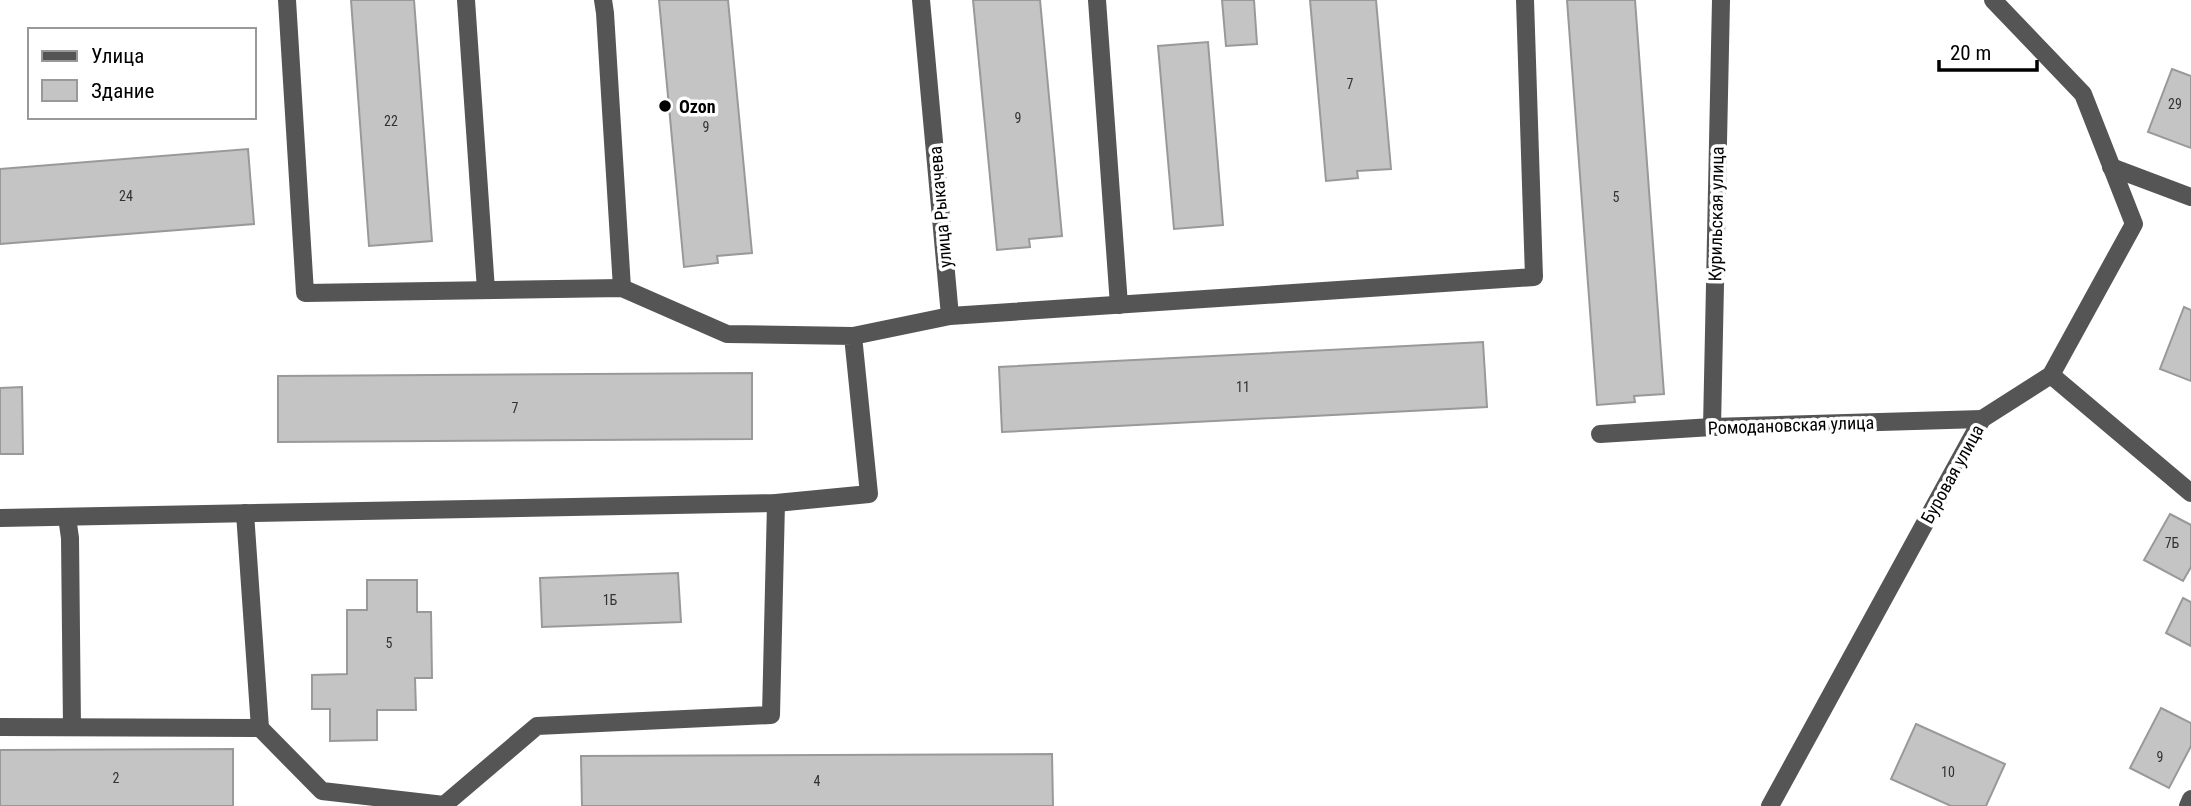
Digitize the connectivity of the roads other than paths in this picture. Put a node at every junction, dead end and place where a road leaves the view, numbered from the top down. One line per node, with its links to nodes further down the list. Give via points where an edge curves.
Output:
1 (287, 0): 12 (street, via 306,293)
2 (466, 0): 12 (street)
3 (603, 0): 11 (street)
4 (921, 0): 14 (street, улица Рыкачева)
5 (1097, 0): 13 (street)
6 (1525, 0): 13 (street, via 1534,277)
7 (1721, 0): 18 (street, Курильская улица)
8 (1993, 0): 9 (street, via 2083,94)
9 (2111, 167): 10 (street); 16 (street, Буровая улица, via 2134,224)
10 (2191, 197)
11 (622, 288): 12 (street); 15 (street, via 727,334)
12 (486, 290)
13 (1119, 305): 14 (street)
14 (950, 316): 15 (street)
15 (853, 336): 21 (street, via 869,494)
16 (2051, 375): 17 (street, Буровая улица); 20 (street)
17 (1982, 419): 18 (street, Ромодановская улица); 29 (street, Буровая улица)
18 (1712, 428): 19 (street, Ромодановская улица)
19 (1600, 434)
20 (2191, 493)
21 (776, 502): 22 (street); 27 (street, via 771,715 537,726 444,805 322,791)
22 (245, 513): 23 (street); 27 (street)
23 (68, 517): 24 (street); 26 (street)
24 (0, 518)
25 (0, 727): 26 (street)
26 (72, 727): 27 (street)
27 (260, 728)
28 (2191, 799): 30 (street)
29 (1770, 806)
30 (2188, 806)

